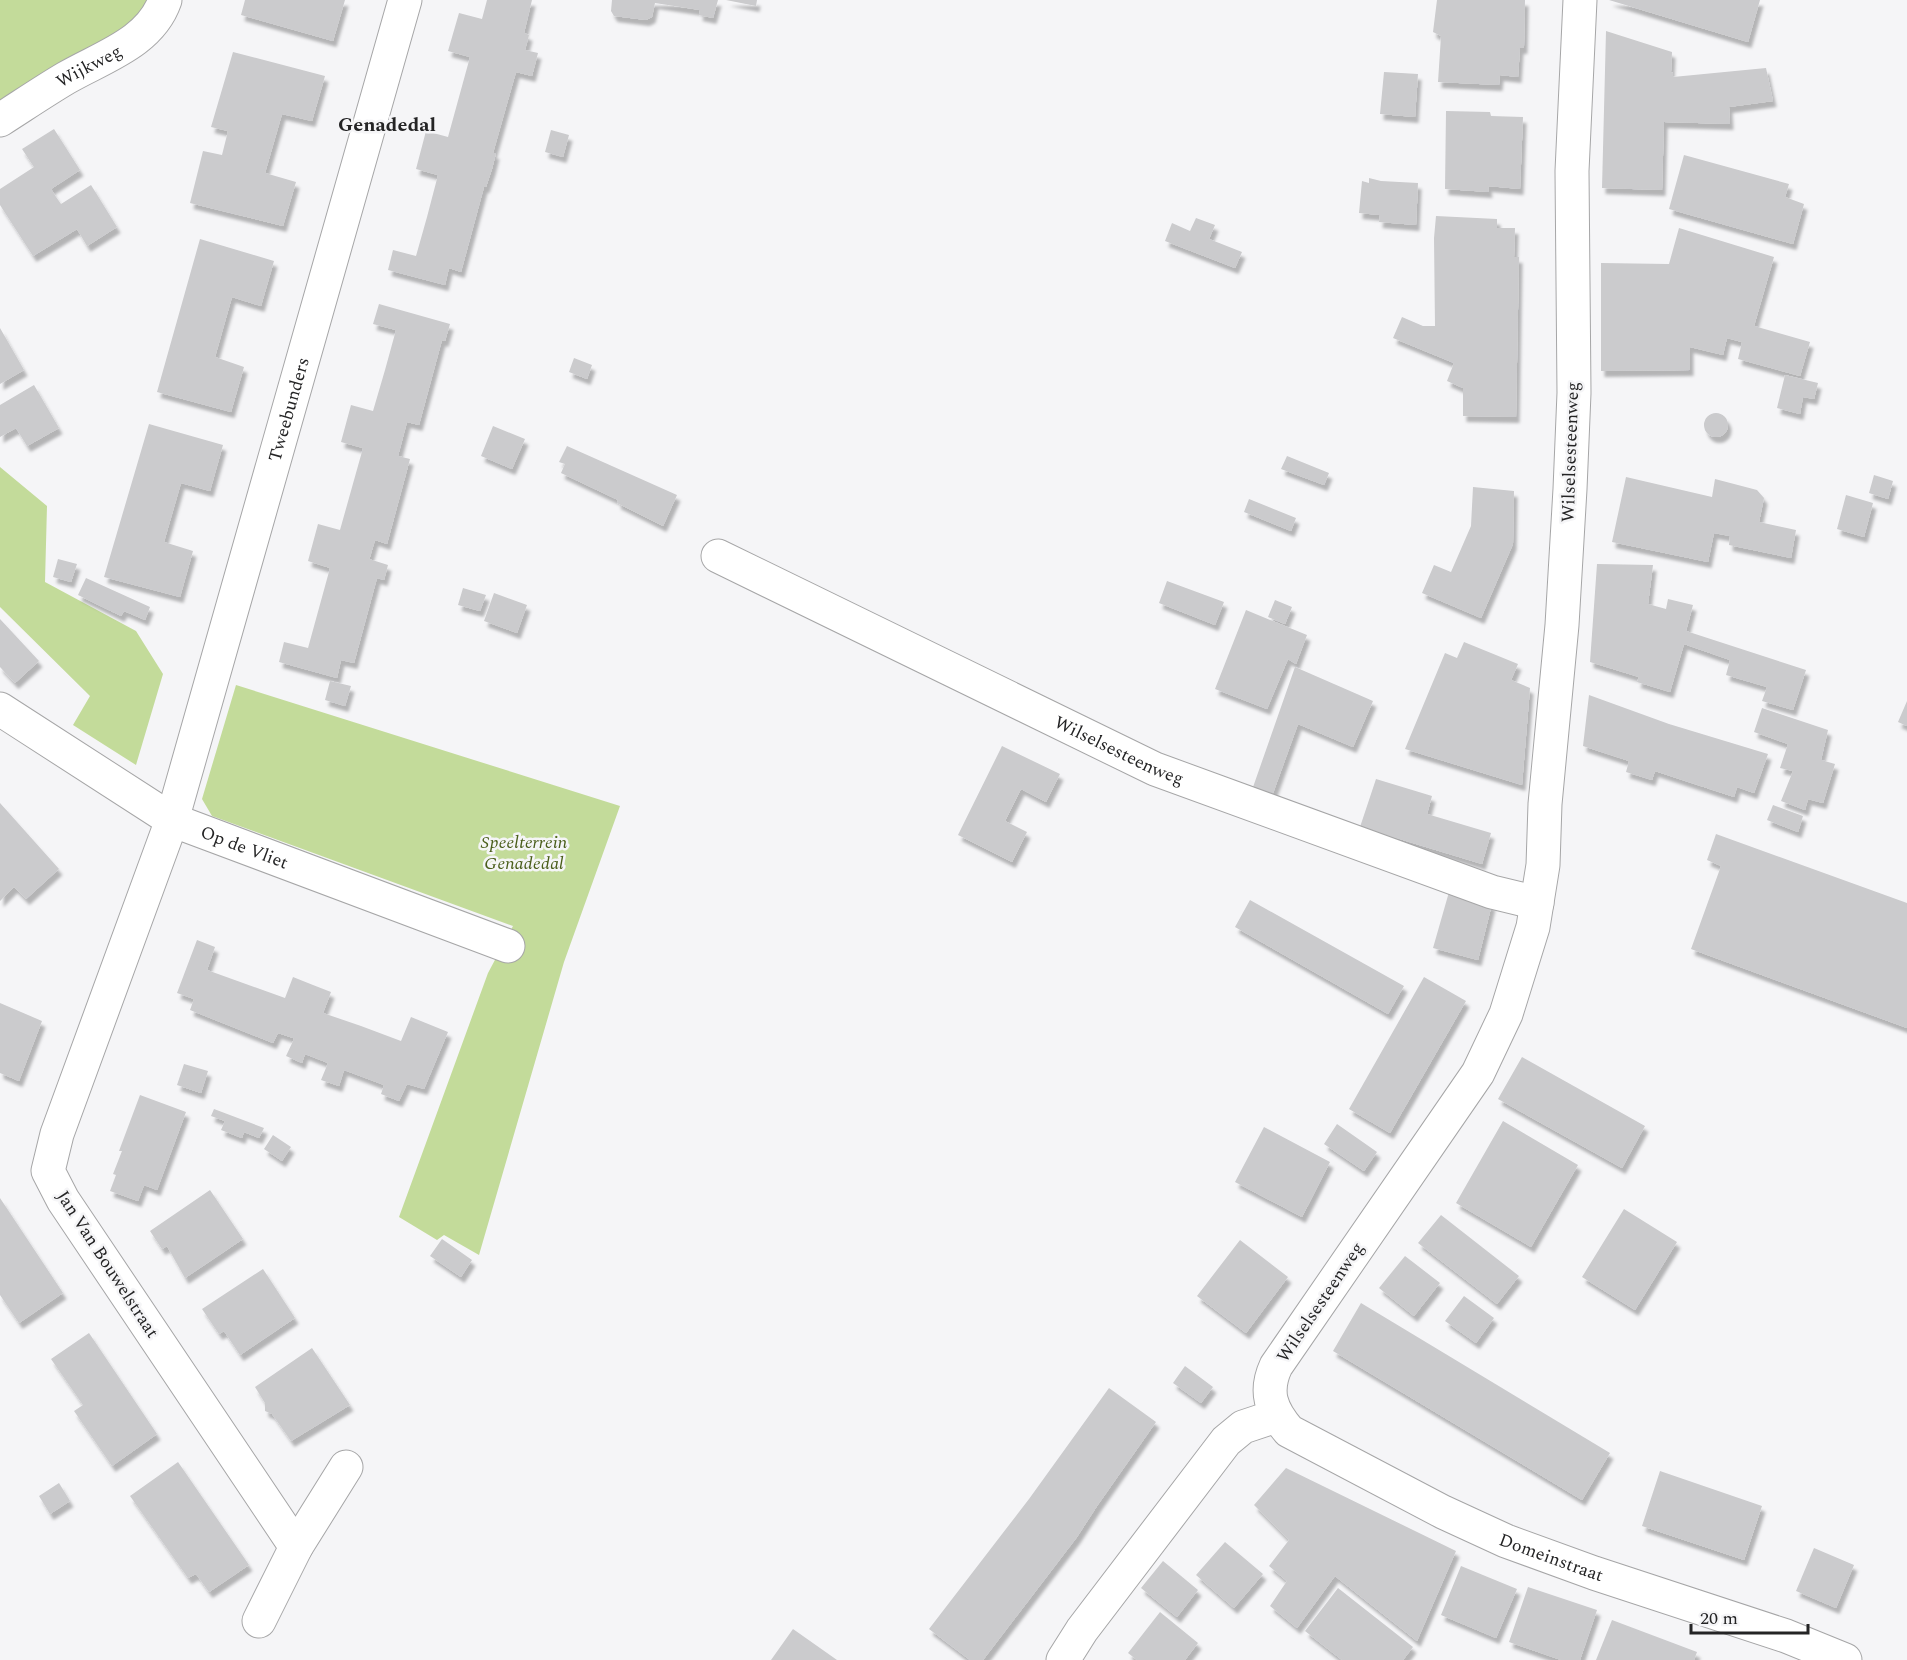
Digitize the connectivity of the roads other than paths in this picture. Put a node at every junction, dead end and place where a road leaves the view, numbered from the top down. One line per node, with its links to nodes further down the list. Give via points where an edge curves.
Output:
1 (165, 0): 4 (street, Wijkweg, via 161,13 132,43)
2 (405, 0): 7 (street, Tweebunders)
3 (1580, 0): 8 (street, Wilselsesteenweg, via 1572,171 1574,393 1570,489)
4 (0, 120)
5 (718, 556): 8 (street, Wilselsesteenweg, via 1155,769 1492,892)
6 (0, 709): 7 (street, Op de Vliet)
7 (172, 820): 9 (street, Op de Vliet); 12 (street, Jan Van Bouwelstraat, via 57,1134 48,1171 63,1200)
8 (1537, 903): 10 (street, Wilselsesteenweg, via 1506,1014 1478,1073 1276,1366 1270,1390)
9 (507, 946)
10 (1276, 1416): 14 (street, via 1243,1427 1226,1441); 15 (street, Domeinstraat, via 1289,1431 1314,1446 1506,1541 1786,1636)
11 (346, 1467): 12 (street)
12 (296, 1547): 13 (street)
13 (259, 1621)
14 (1063, 1660)
15 (1845, 1660)

